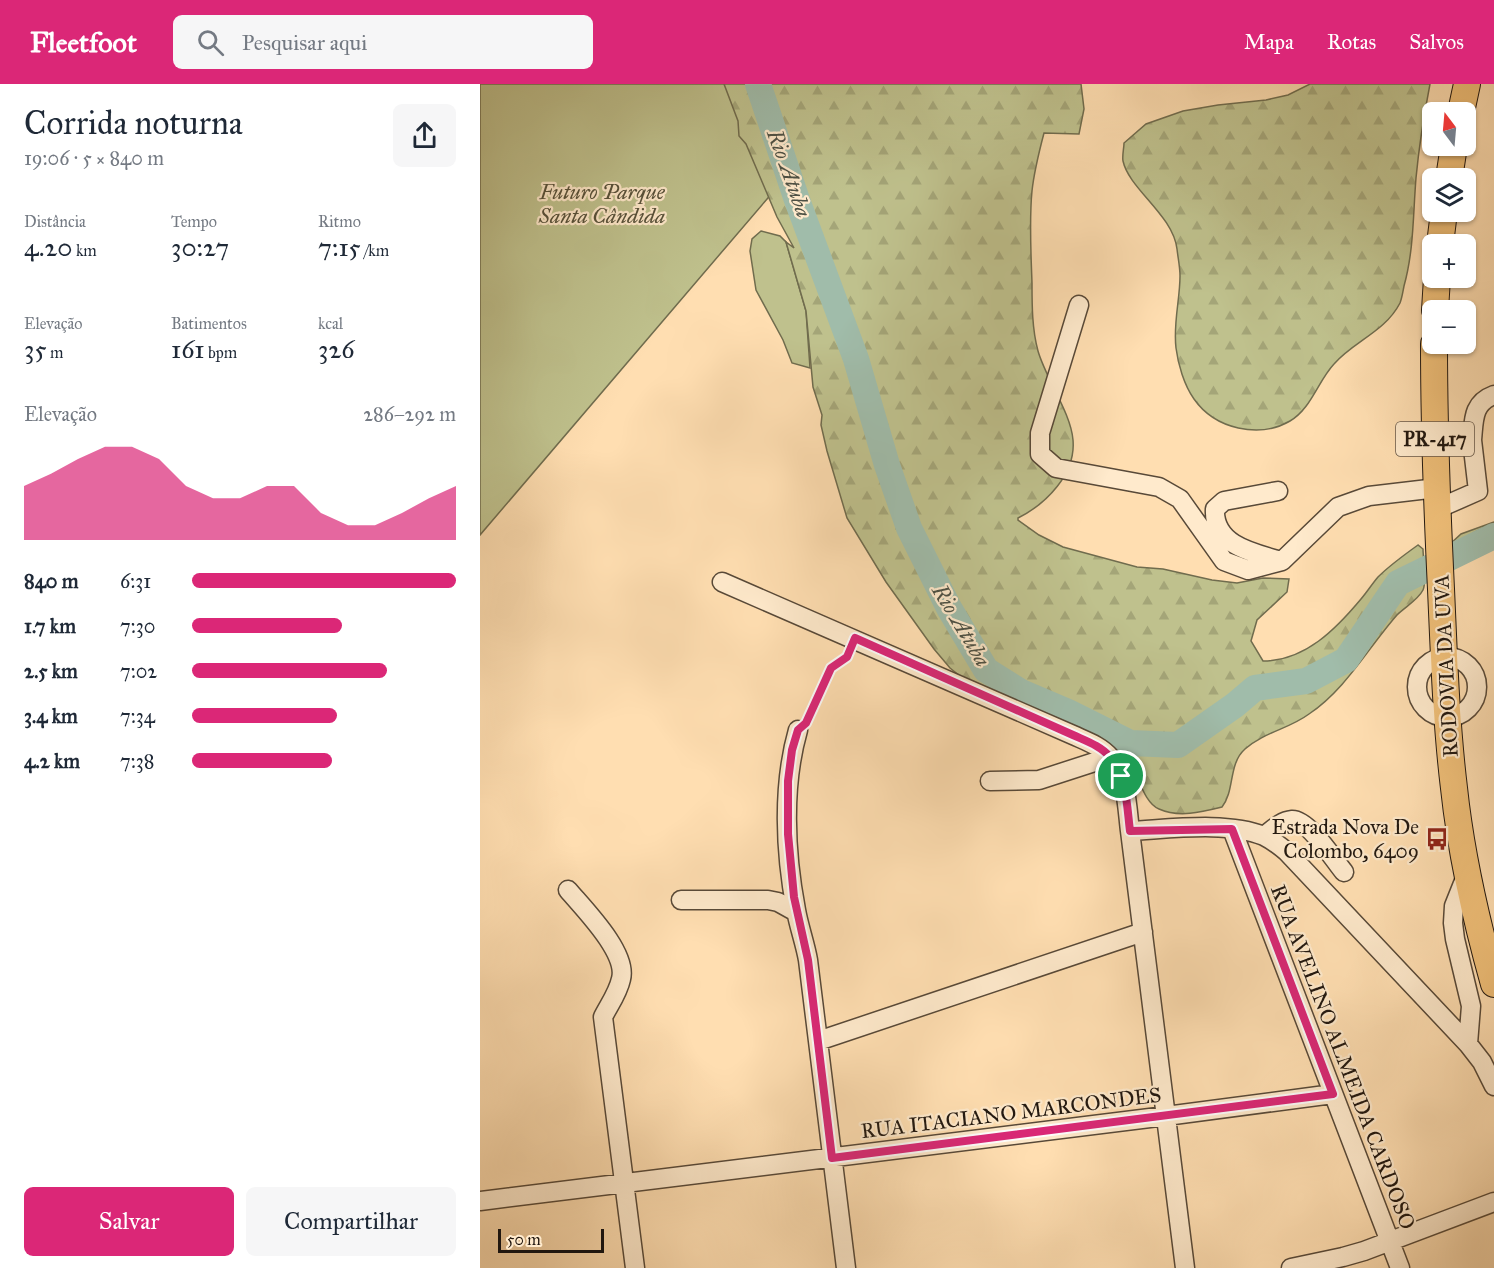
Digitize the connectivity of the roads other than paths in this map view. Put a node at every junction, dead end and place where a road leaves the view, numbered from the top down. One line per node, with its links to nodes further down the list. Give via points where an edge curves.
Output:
1 (1467, 84): 2 (highway)
2 (1463, 102)
3 (1079, 305): 10 (street, via 1040,433 1040,454 1056,468 1159,487 1180,499 1224,561 1248,570)
4 (1434, 354): 7 (highway, RODOVIA DA UVA / PR-417)
5 (1494, 395): 6 (street, via 1475,411)
6 (1472, 440): 7 (street); 9 (street, via 1478,491)
7 (1435, 445): 9 (highway, RODOVIA DA UVA / PR-417)
8 (1278, 491): 10 (street, via 1224,501 1215,509 1214,520 1223,536 1245,551)
9 (1437, 510): 10 (street, via 1369,496 1338,507); 18 (highway, RODOVIA DA UVA / PR-417, via 1454,787)
10 (1282, 561)
11 (722, 582): 13 (street, via 1073,735)
12 (798, 730): 22 (street, via 788,781)
13 (1110, 757): 14 (street, via 1039,780); 16 (street, via 1121,776)
14 (990, 781)
15 (1232, 829): 16 (street); 17 (street); 28 (street, RUA AVELINO ALMEIDA CARDOSO)
16 (1130, 831): 23 (street)
17 (1264, 836): 19 (street, via 1279,824 1298,820 1314,833); 26 (street, via 1287,852)
18 (1468, 871): 24 (highway, RODOVIA DA UVA / PR-417); 26 (street, via 1454,906 1453,923 1471,1006)
19 (1344, 872)
20 (568, 890): 31 (street, via 607,938 620,963 622,977 603,1017)
21 (681, 900): 22 (street, via 768,900)
22 (796, 912): 25 (street, via 808,960)
23 (1143, 932): 25 (street); 29 (street)
24 (1494, 984)
25 (818, 1041): 30 (street)
26 (1468, 1044): 27 (street)
27 (1494, 1086)
28 (1333, 1094): 29 (street, RUA ITACIANO MARCONDES); 34 (street, RUA AVELINO ALMEIDA CARDOSO)
29 (1166, 1116): 30 (street, RUA ITACIANO MARCONDES); 38 (street)
30 (832, 1158): 31 (street, RUA ITACIANO MARCONDES); 37 (street)
31 (624, 1183): 32 (street, RUA ITACIANO MARCONDES); 36 (street)
32 (480, 1201)
33 (1494, 1202): 34 (street)
34 (1389, 1241): 35 (street); 39 (street, RUA AVELINO ALMEIDA CARDOSO)
35 (1298, 1267)
36 (635, 1268)
37 (846, 1268)
38 (1185, 1268)
39 (1400, 1268)

